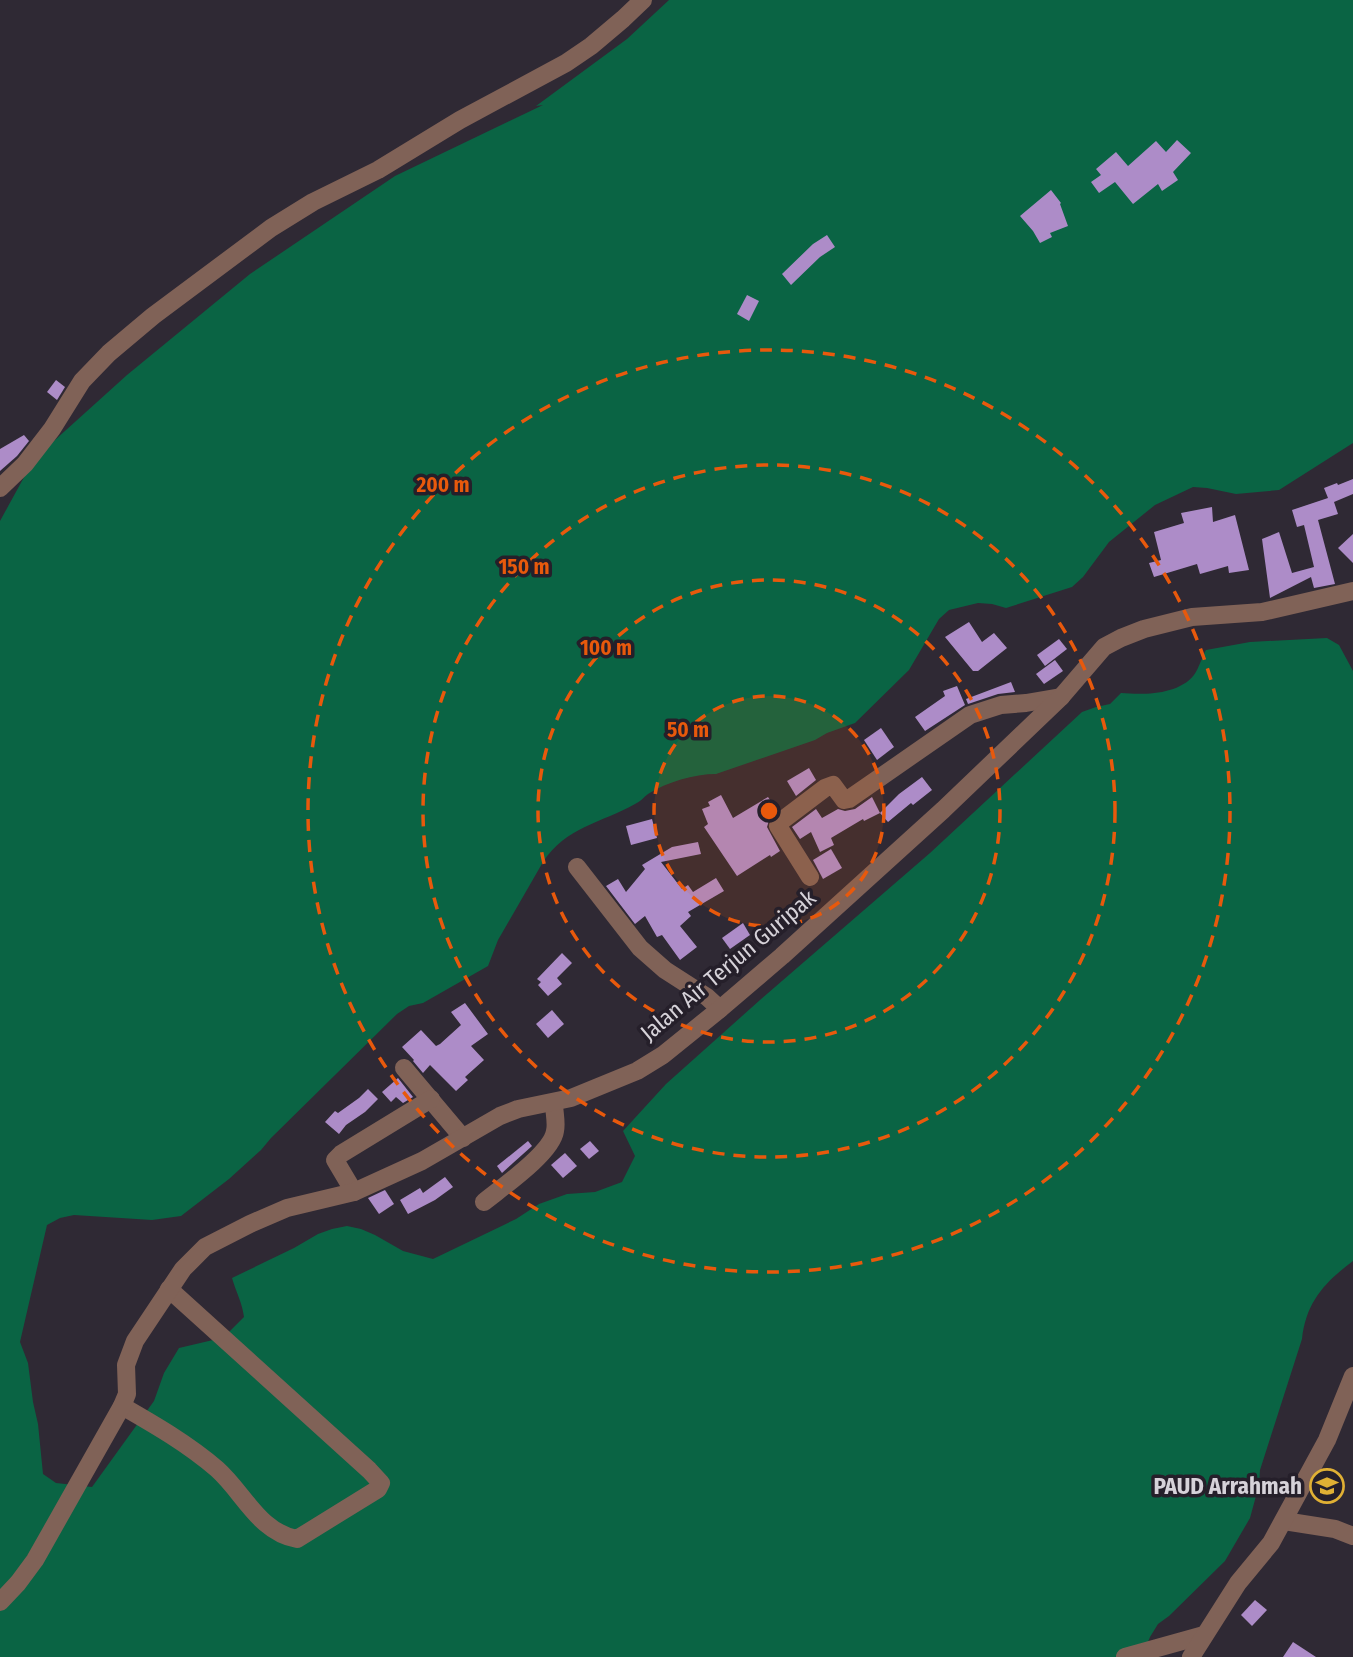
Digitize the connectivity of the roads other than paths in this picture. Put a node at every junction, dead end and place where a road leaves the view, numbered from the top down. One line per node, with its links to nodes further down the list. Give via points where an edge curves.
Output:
1 (643, 0): 2 (street, via 566,63 313,202 153,316 82,381 52,429)
2 (0, 488)
3 (1353, 591): 4 (street, Jalan Air Terjun Guripak, via 1262,612 1192,617 1121,638 1104,648)
4 (1061, 697): 6 (street, via 1001,705 970,715 849,799 842,799 833,785 825,788 778,825); 7 (street, Jalan Air Terjun Guripak, via 943,810)
5 (576, 867): 7 (street, via 640,948)
6 (810, 877)
7 (720, 1009): 10 (street, Jalan Air Terjun Guripak, via 637,1070)
8 (404, 1068): 9 (street)
9 (431, 1099): 11 (street); 12 (street, via 335,1160)
10 (554, 1103): 11 (street, Jalan Air Terjun Guripak, via 518,1109); 13 (street, via 556,1131 543,1154)
11 (463, 1138): 12 (street, Jalan Air Terjun Guripak)
12 (354, 1192): 14 (street, Jalan Air Terjun Guripak, via 287,1208 205,1247)
13 (484, 1202)
14 (169, 1289): 16 (street, Jalan Air Terjun Guripak, via 135,1340); 16 (street, via 381,1483 296,1539 284,1536 258,1517 216,1469)
15 (1353, 1376): 17 (street)
16 (122, 1406): 19 (street, via 35,1560)
17 (1284, 1521): 18 (street); 20 (street)
18 (1353, 1536)
19 (0, 1602)
20 (1205, 1634): 21 (street); 22 (street)
21 (1125, 1657)
22 (1191, 1657)

